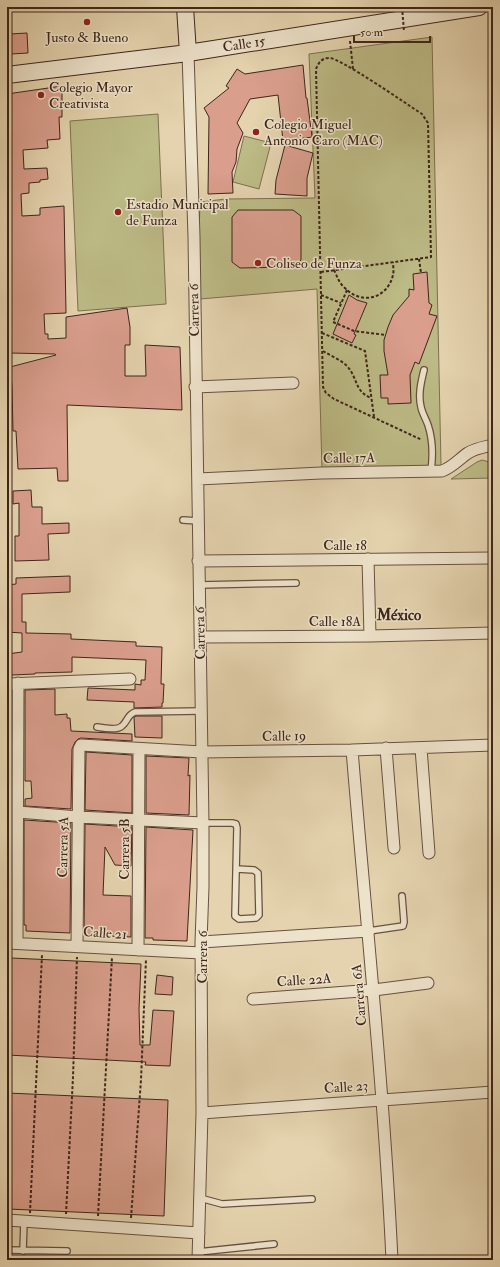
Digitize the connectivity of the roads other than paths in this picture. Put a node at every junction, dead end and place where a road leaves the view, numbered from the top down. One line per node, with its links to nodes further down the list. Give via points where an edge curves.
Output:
1 (185, 7): 3 (street, Carrera 6)
2 (471, 8): 3 (street, Calle 15)
3 (188, 53): 4 (street, Calle 15); 7 (street, Carrera 6, via 194,237)
4 (7, 75)
5 (424, 370): 9 (lane, via 420,399 431,435)
6 (293, 384): 7 (street)
7 (195, 387): 10 (street, Carrera 6)
8 (493, 445): 9 (street, Calle 17A, via 472,450 447,469)
9 (431, 471): 10 (street, Calle 17A)
10 (198, 479): 12 (street, Carrera 6)
11 (183, 520): 12 (lane)
12 (198, 520): 15 (street, Carrera 6)
13 (493, 558): 14 (street, Calle 18)
14 (368, 559): 15 (street, Calle 18); 19 (street)
15 (198, 561): 17 (street, Carrera 6)
16 (296, 583): 17 (lane)
17 (199, 584): 20 (street, Carrera 6)
18 (493, 633): 19 (street, Calle 18A)
19 (370, 636): 20 (street, Calle 18A)
20 (200, 637): 23 (street, Carrera 6)
21 (130, 679): 22 (street)
22 (13, 683): 32 (street)
23 (201, 711): 24 (lane, via 135,712 118,728); 31 (street, Carrera 6)
24 (96, 727)
25 (493, 745): 27 (street, Calle 19)
26 (386, 748): 27 (street, Calle 19); 30 (street, Calle 19); 36 (street)
27 (421, 748): 37 (street)
28 (78, 749): 29 (street, Calle 19, via 85,744); 33 (street, Carrera 5A)
29 (139, 749): 31 (street, Calle 19); 34 (street, Carrera 5B)
30 (352, 750): 31 (street, Calle 19); 41 (street, Carrera 6A)
31 (202, 752): 35 (street, Carrera 6)
32 (14, 808): 33 (street); 39 (street)
33 (78, 817): 34 (street); 43 (street, Carrera 5A)
34 (140, 820): 35 (street); 45 (street, Carrera 5B)
35 (203, 823): 38 (lane, via 236,824); 44 (street, Carrera 6)
36 (394, 848)
37 (429, 853)
38 (237, 869): 38 (lane, via 235,916 238,919 256,918 259,915 258,873 254,870)
39 (12, 871): 42 (street)
40 (402, 896): 41 (lane, via 403,926)
41 (369, 931): 44 (street, Calle 21); 47 (street, Carrera 6A)
42 (11, 943): 43 (street, Calle 21)
43 (77, 946): 45 (street, Calle 21)
44 (201, 948): 45 (street, Calle 21); 51 (street, Carrera 6)
45 (142, 950)
46 (428, 983): 47 (street, Calle 22A)
47 (374, 990): 48 (street, Calle 22A); 50 (street, Carrera 6A)
48 (253, 999)
49 (493, 1092): 50 (street, Calle 23)
50 (382, 1100): 51 (street, Calle 23); 62 (street, Carrera 6A)
51 (202, 1113): 52 (street, Carrera 6)
52 (200, 1198): 53 (lane, via 222,1204); 56 (street, Carrera 6)
53 (312, 1199)
54 (7, 1220): 55 (street)
55 (27, 1221): 56 (street); 59 (lane)
56 (199, 1233): 61 (street, Carrera 6)
57 (274, 1244): 61 (lane)
58 (7, 1250): 59 (lane)
59 (24, 1251): 60 (lane)
60 (67, 1251)
61 (198, 1256)
62 (392, 1260)

